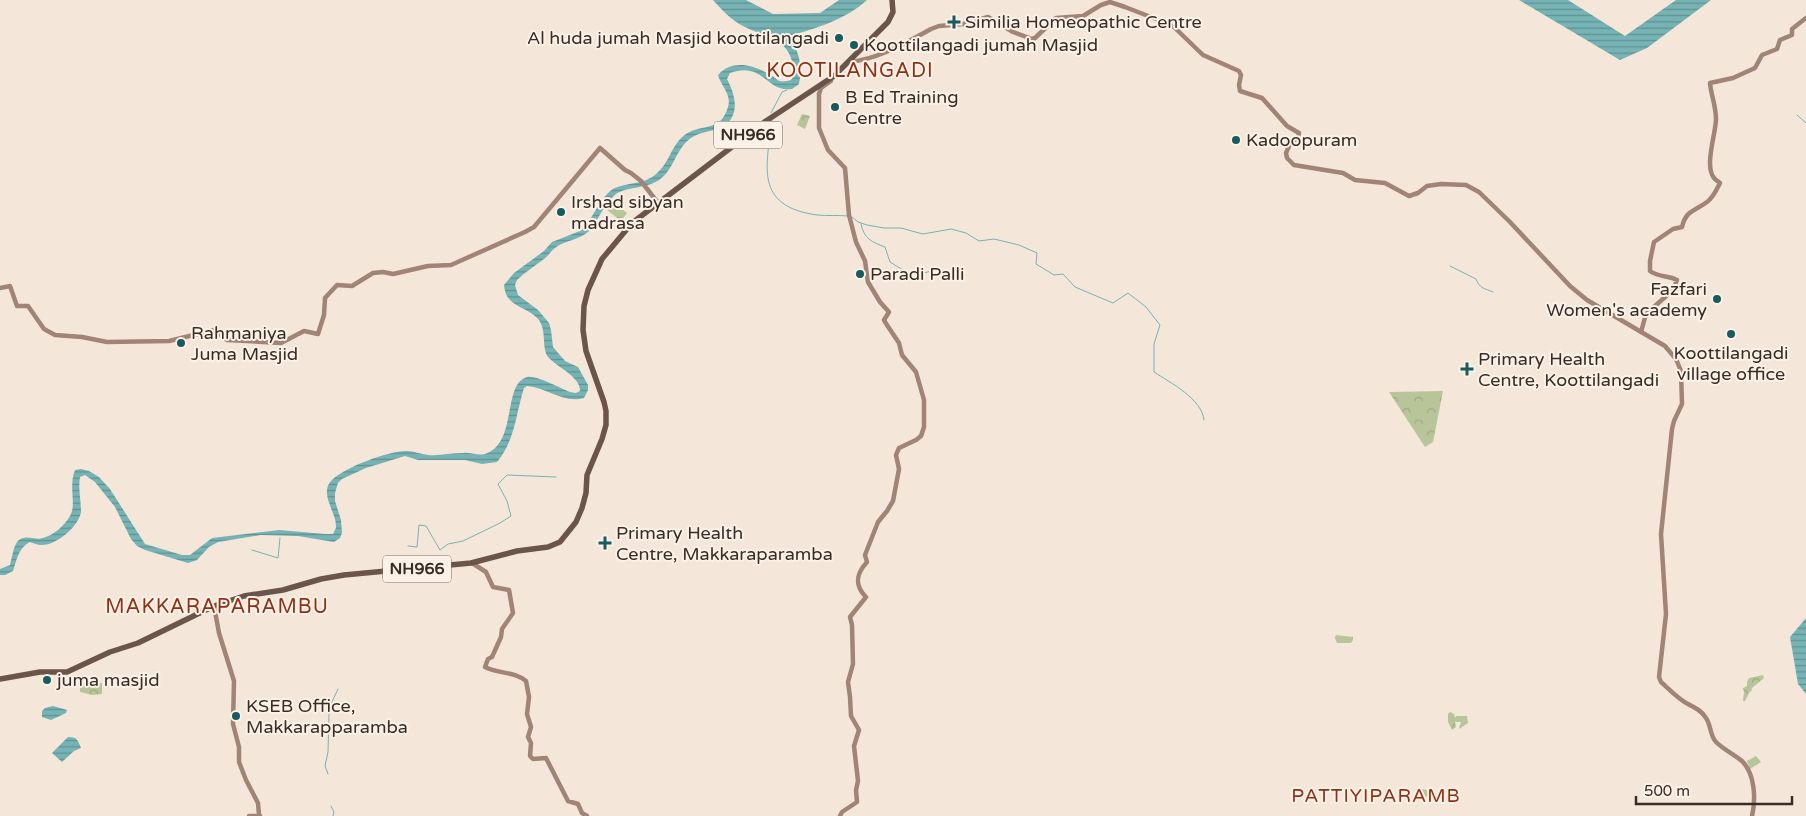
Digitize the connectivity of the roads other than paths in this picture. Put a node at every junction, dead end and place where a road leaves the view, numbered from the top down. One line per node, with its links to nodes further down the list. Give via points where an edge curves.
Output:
1 (892, 0): 3 (highway, NH966, via 893,12 888,22)
2 (1806, 18): 7 (main road, via 1792,29 1792,36 1780,40 1777,49 1762,55 1756,68 1710,83 1716,120 1710,169 1713,178 1720,182 1709,201 1688,213 1682,226 1654,242 1650,271 1657,276 1677,280 1673,290 1646,314)
3 (850, 62): 4 (highway, NH966); 7 (main road, via 886,52 938,26 959,25 988,17 1032,39 1056,18 1083,16 1105,3 1120,5 1170,24 1203,55 1239,70 1240,91 1262,98 1287,126 1299,133 1286,153 1294,165 1343,173 1355,180 1385,183 1409,196 1431,185 1455,184 1473,189 1495,207 1570,286 1587,300)
4 (831, 78): 5 (highway, NH966, via 766,121); 14 (main road, via 819,94 822,137 828,150 844,168 849,215 865,262 868,282 889,312 884,320 899,343 902,355 916,372 925,410 921,436 899,448 896,455 899,469 893,500 878,522 865,555 867,562 857,579 857,586 866,597 850,617 852,664 848,682 851,716 859,730 854,746 857,802)
5 (658, 203): 6 (main road, via 641,181 600,148 534,227 451,265 428,266 393,274 372,273 352,286 337,285 325,298 318,334 304,331 281,342 227,340 214,330 169,342 140,343 55,335 44,329 28,306 17,306 10,286); 8 (highway, NH966, via 632,223 616,241 602,259 588,290 583,319 584,339 602,393 606,418 602,439 587,475 585,500 576,522 560,542 548,547)
6 (0, 288)
7 (1641, 332): 15 (main road, via 1665,346 1681,371 1682,404 1672,429 1661,534 1666,614 1659,677 1687,704 1701,712 1710,724 1716,742 1746,767 1754,794)
8 (471, 563): 9 (highway, NH966, via 344,575 244,596); 13 (main road, via 486,572 493,587 510,590 513,613 485,667 517,675 526,682 529,697 527,714 531,727 528,737 530,756 533,759 546,758 568,802 578,804)
9 (214, 606): 10 (highway, NH966, via 138,643 67,672 40,672); 12 (main road, via 234,681 233,724 240,762 258,803)
10 (0, 679)
11 (249, 816): 12 (main road)
12 (260, 816)
13 (587, 816)
14 (840, 816)
15 (1752, 816)

